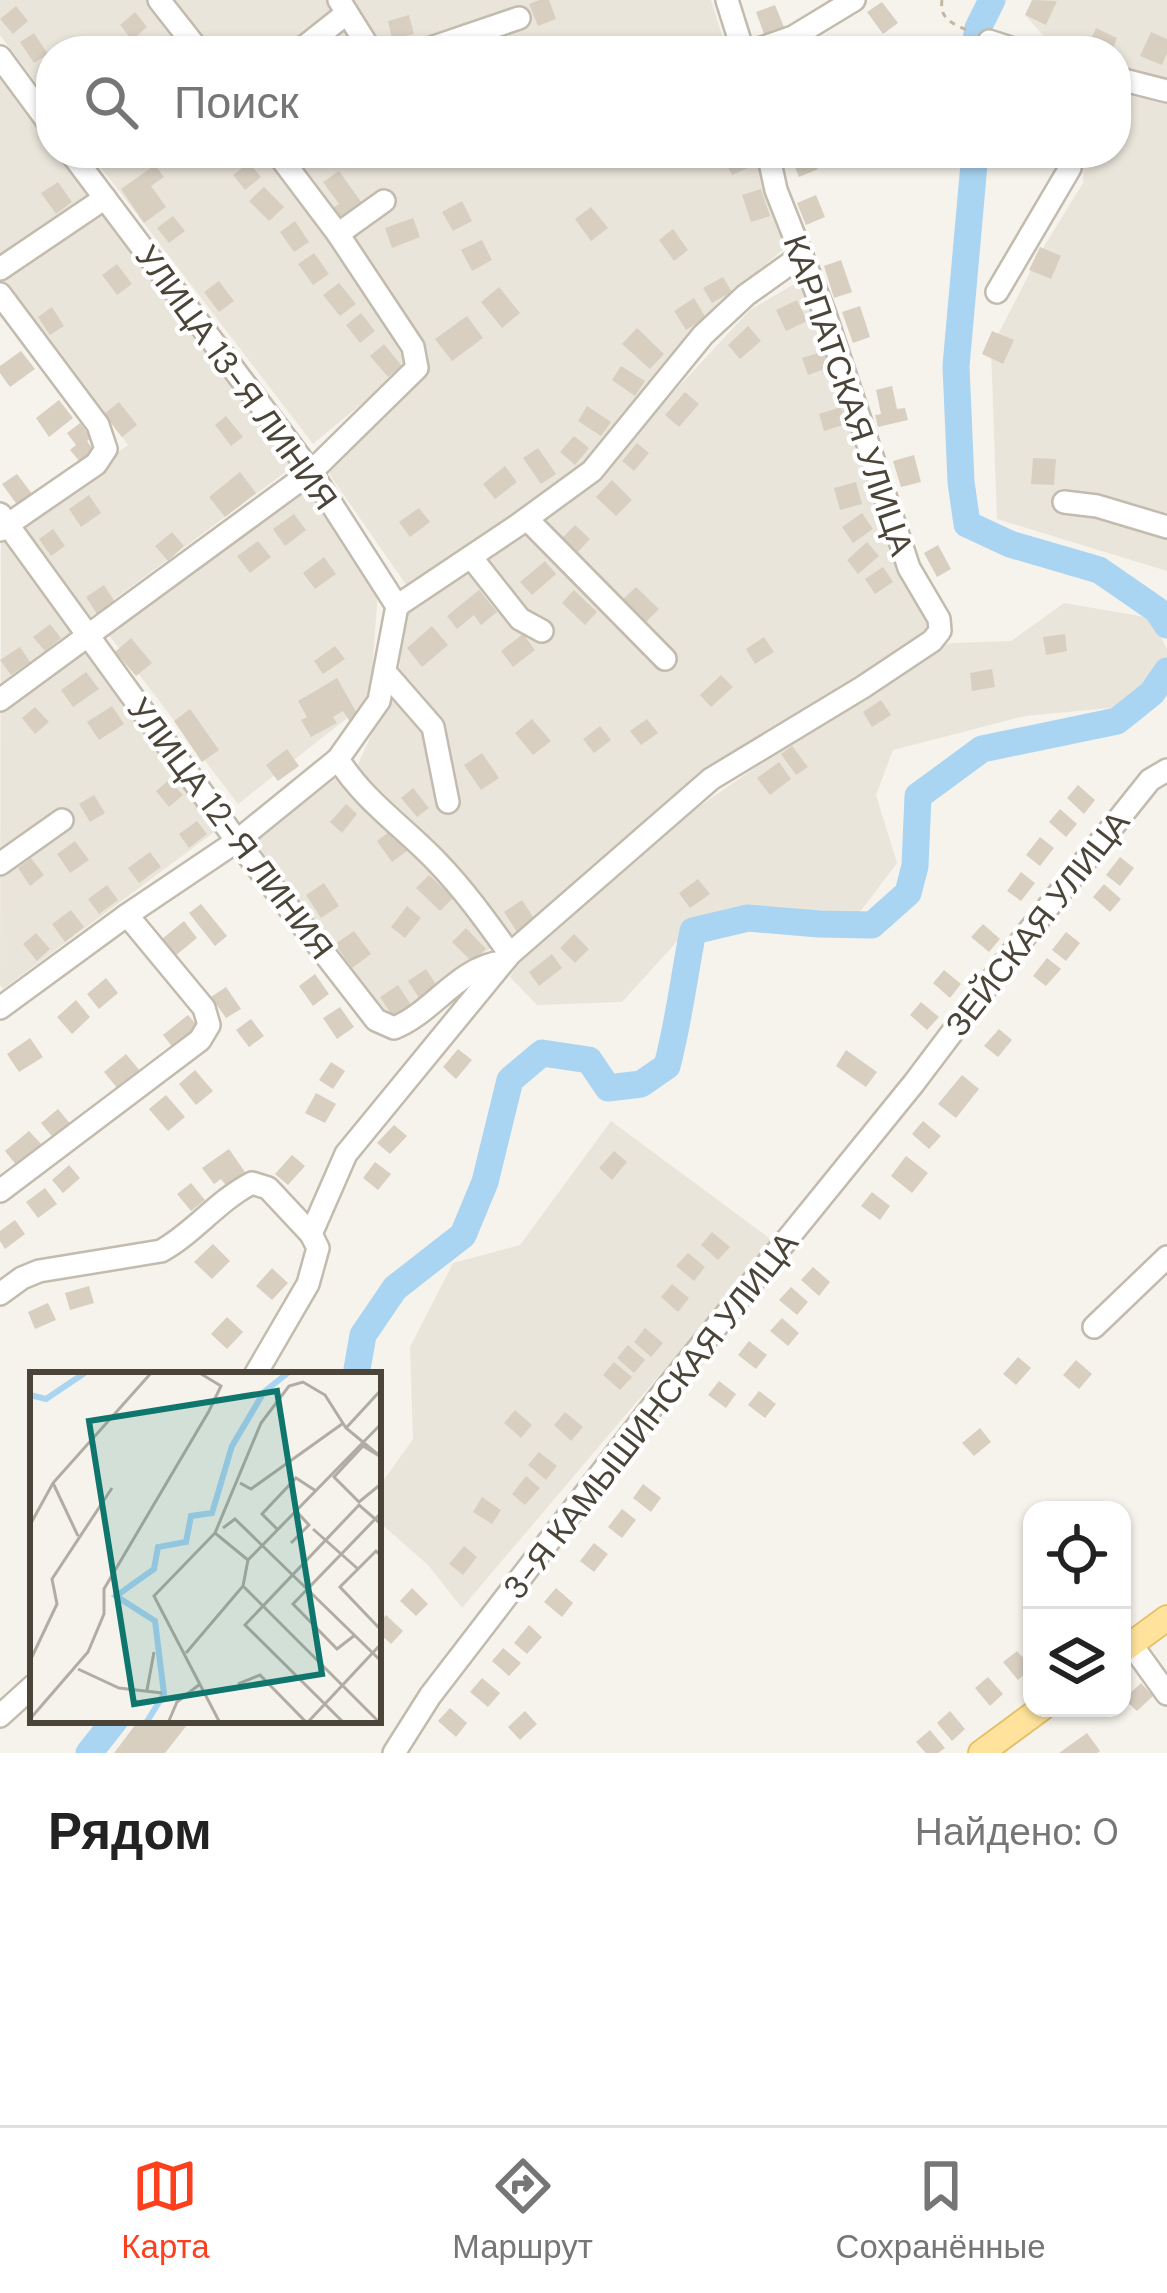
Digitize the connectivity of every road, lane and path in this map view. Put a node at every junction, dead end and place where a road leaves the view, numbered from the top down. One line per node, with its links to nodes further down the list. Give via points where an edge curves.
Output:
1 (159, 0): 8 (street)
2 (727, 0): 12 (street)
3 (854, 0): 13 (street)
4 (942, 0): 7 (path, via 943,15)
5 (343, 6): 9 (street); 10 (street)
6 (519, 18): 11 (street)
7 (957, 25)
8 (187, 36)
9 (314, 36)
10 (362, 36)
11 (468, 36)
12 (738, 36)
13 (795, 36)
14 (0, 57): 17 (street)
15 (1131, 83): 16 (street)
16 (1167, 91)
17 (36, 105)
18 (82, 168): 22 (street, УЛИЦА 13-Я ЛИНИЯ)
19 (288, 168): 24 (street)
20 (771, 168): 25 (street, КАРПАТСКАЯ УЛИЦА)
21 (1070, 168): 27 (street)
22 (104, 198): 26 (street); 29 (street, УЛИЦА 13-Я ЛИНИЯ)
23 (384, 201): 24 (street)
24 (338, 234): 29 (street, via 413,346 417,368)
25 (802, 255): 31 (street, via 703,335 592,471); 48 (street, КАРПАТСКАЯ УЛИЦА, via 909,568 940,631 711,779)
26 (0, 269)
27 (997, 292)
28 (0, 293): 32 (street, via 98,424 106,449 96,464)
29 (311, 472): 35 (street, УЛИЦА 13-Я ЛИНИЯ); 37 (street)
30 (1064, 502): 33 (street)
31 (526, 519): 34 (street); 38 (street)
32 (3, 523): 37 (street, УЛИЦА 12-Я ЛИНИЯ)
33 (1167, 527)
34 (471, 557): 35 (street); 36 (street, via 520,620)
35 (397, 605): 39 (street)
36 (542, 631)
37 (88, 635): 40 (street); 45 (street, УЛИЦА 12-Я ЛИНИЯ)
38 (665, 659)
39 (385, 672): 41 (street, via 379,701); 43 (street, via 433,727)
40 (0, 700)
41 (338, 759): 45 (street); 48 (street, via 476,907)
42 (1167, 770): 50 (street, ЗЕЙСКАЯ УЛИЦА, via 1136,797)
43 (448, 802)
44 (62, 820): 46 (street)
45 (237, 841): 47 (street); 48 (street, УЛИЦА 12-Я ЛИНИЯ, via 376,1019 394,1028 464,976)
46 (0, 864)
47 (127, 915): 49 (street); 51 (street, via 209,1025 200,1040)
48 (506, 958): 52 (street, via 346,1154)
49 (0, 1008)
50 (914, 1083): 64 (street, 3-Я КАМЫШИНСКАЯ УЛИЦА, via 669,1385)
51 (0, 1191)
52 (311, 1234): 54 (street, via 268,1188 251,1184 161,1251 39,1271); 56 (street, via 318,1247 308,1284)
53 (1167, 1257): 55 (street)
54 (0, 1294)
55 (1094, 1327)
56 (257, 1372)
57 (1167, 1618): 58 (main road)
58 (1131, 1644)
59 (1131, 1652): 61 (street)
60 (30, 1689): 62 (street)
61 (1167, 1694)
62 (0, 1717)
63 (1030, 1717): 65 (main road)
64 (394, 1753)
65 (981, 1753)

